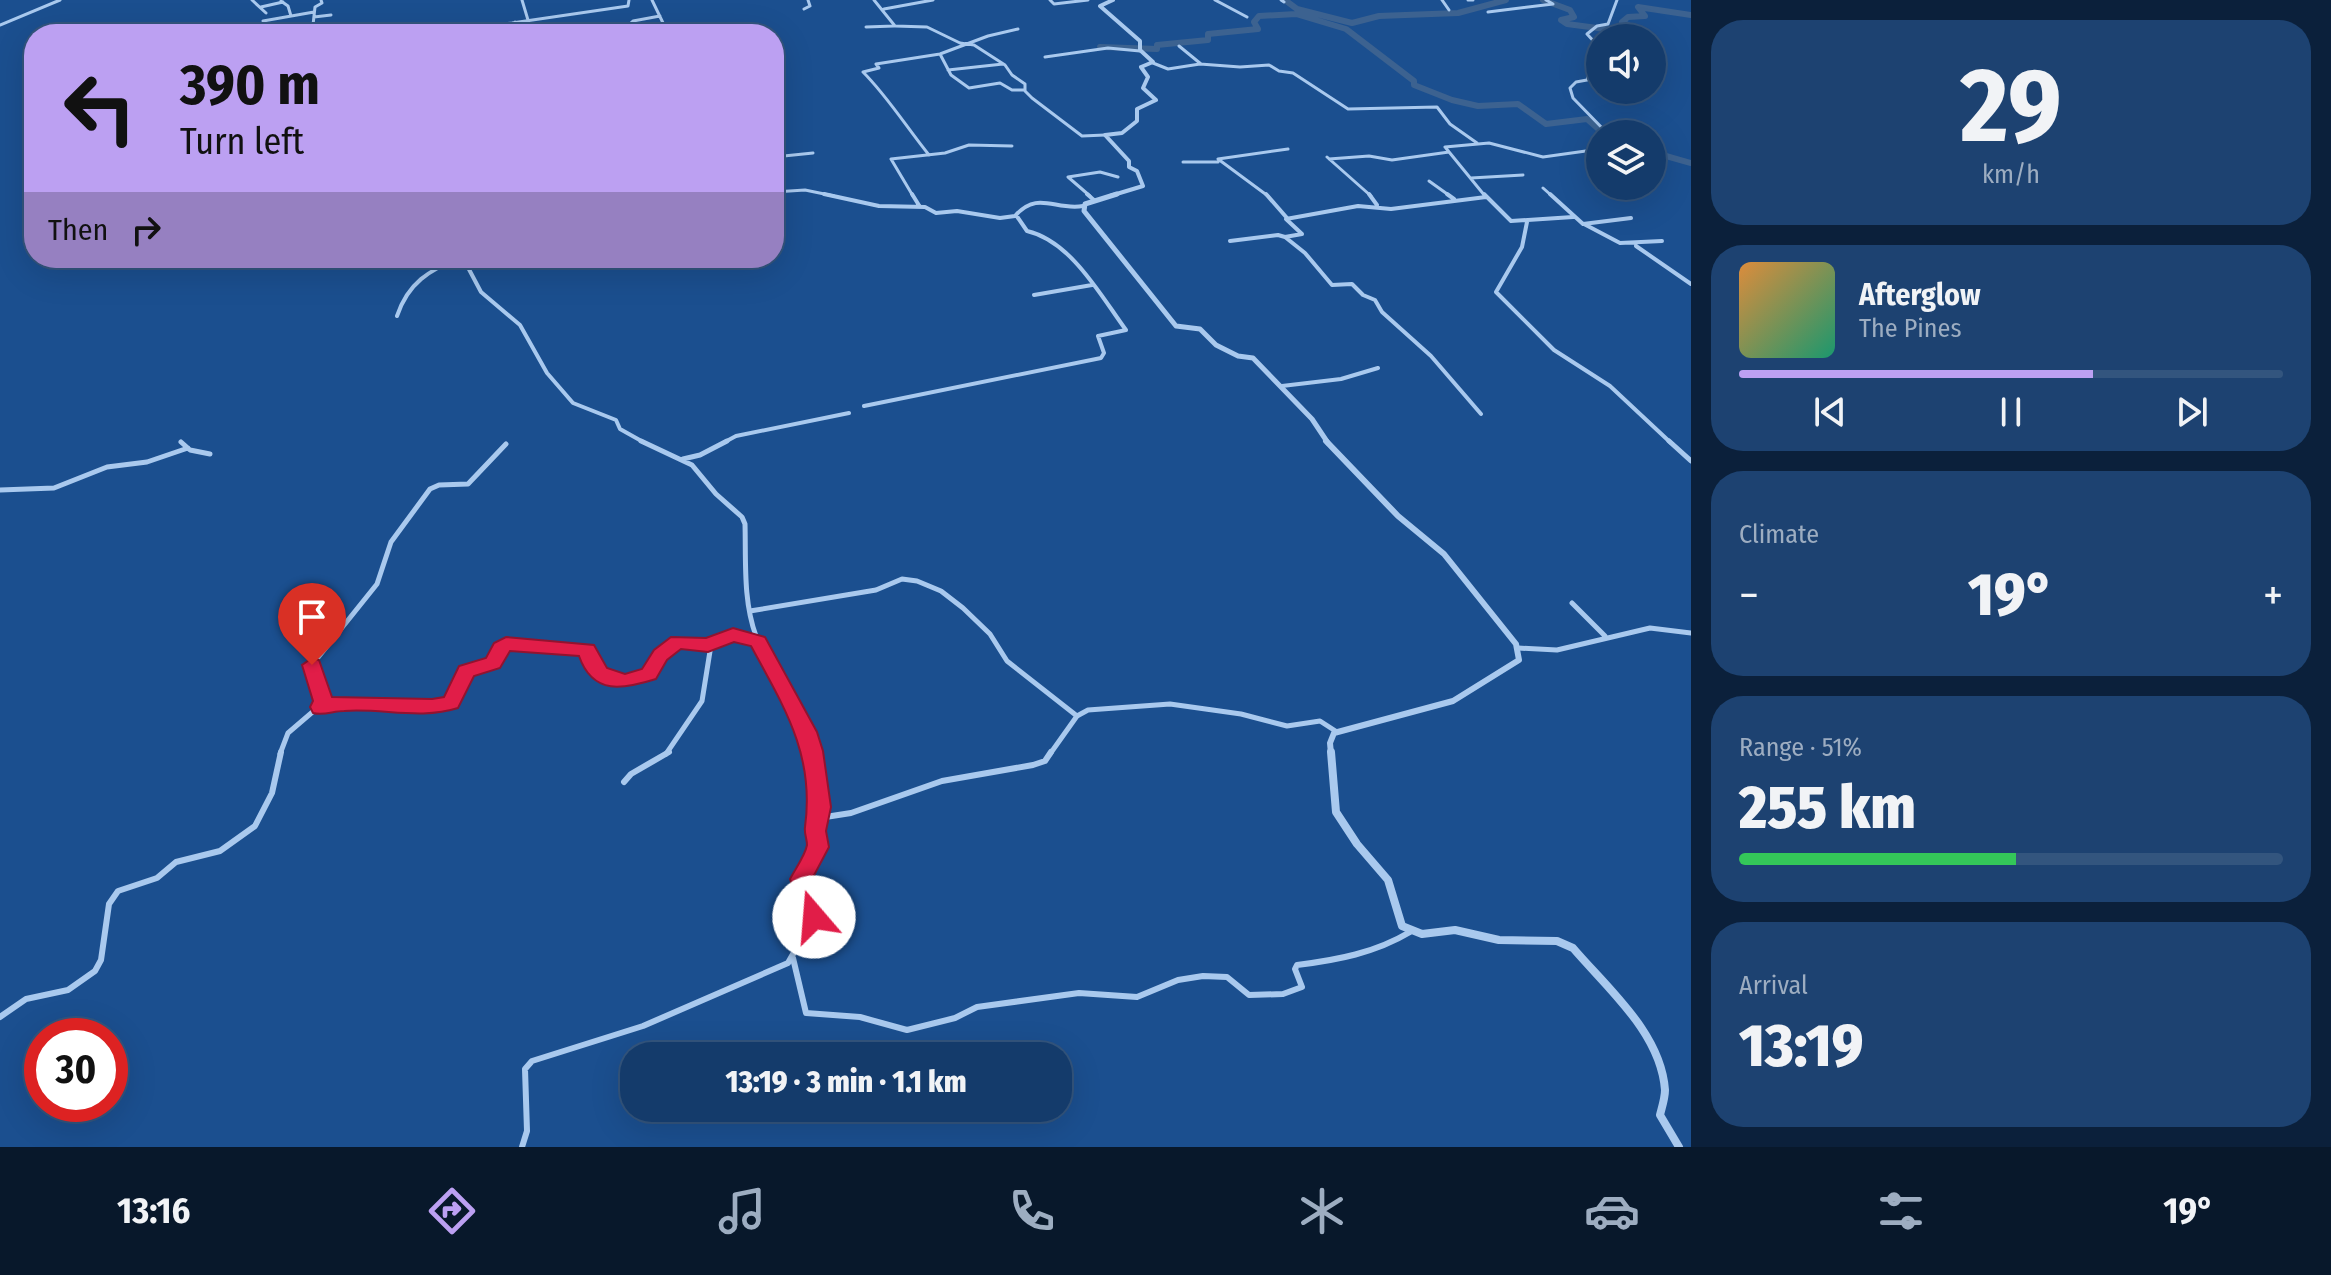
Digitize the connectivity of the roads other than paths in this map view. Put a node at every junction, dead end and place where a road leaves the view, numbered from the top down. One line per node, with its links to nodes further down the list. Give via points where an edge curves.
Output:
1 (60, 0): 39 (street)
2 (252, 0): 20 (street)
3 (321, 0): 26 (street)
4 (522, 0): 32 (street)
5 (629, 0): 32 (street, via 628,6)
6 (652, 0): 29 (street)
7 (817, 0): 18 (street)
8 (874, 0): 22 (street)
9 (933, 0): 22 (street)
10 (1050, 0): 11 (street)
11 (1089, 0): 19 (street)
12 (1113, 0): 19 (street)
13 (1215, 0): 30 (street)
14 (1442, 0): 23 (street)
15 (1546, 0): 24 (street, via 1552,4)
16 (1617, 0): 38 (street)
17 (281, 1): 20 (street); 28 (street)
18 (808, 1): 21 (street, via 810,6)
19 (1099, 5): 45 (street, via 1139,40)
20 (261, 7): 25 (street)
21 (804, 9)
22 (883, 9): 40 (street)
23 (1449, 10)
24 (1488, 12)
25 (266, 13)
26 (314, 14): 27 (street); 28 (street); 34 (street)
27 (331, 15)
28 (291, 16): 31 (street)
29 (660, 16): 36 (street); 37 (street)
30 (1247, 17)
31 (263, 21)
32 (528, 21): 33 (street)
33 (515, 22): 35 (street)
34 (313, 24)
35 (496, 24)
36 (630, 24)
37 (664, 24)
38 (1608, 24)
39 (0, 25)
40 (895, 26): 41 (street); 43 (street, via 927,27)
41 (866, 27)
42 (1018, 29): 43 (street)
43 (969, 43): 46 (street); 49 (street)
44 (1179, 46): 50 (street)
45 (1140, 50): 47 (street, via 1108,48); 48 (street)
46 (940, 54): 51 (street); 62 (street, via 876,64 879,68 863,72)
47 (1045, 57)
48 (1153, 63): 50 (street, via 1168,69); 55 (street, via 1141,67 1148,77 1143,88 1156,100 1137,109 1137,121 1125,132)
49 (1003, 64): 51 (street); 53 (street)
50 (1201, 64): 56 (street, via 1269,65 1290,72 1348,109 1437,107)
51 (948, 70): 53 (street, via 969,88 1000,83 1010,90)
52 (1586, 80): 54 (street, via 1570,88)
53 (1025, 90): 55 (street, via 1082,136)
54 (1594, 120)
55 (1105, 135): 76 (street, via 1143,186)
56 (1477, 143): 59 (street, via 1543,157); 60 (street, via 1445,147)
57 (1012, 146): 62 (street, via 969,145)
58 (1288, 149): 65 (street, via 1225,156)
59 (1586, 151)
60 (1450, 152): 70 (street); 77 (street, via 1392,160 1328,158)
61 (813, 153): 63 (street)
62 (929, 155): 79 (street, via 890,160)
63 (784, 156)
64 (1183, 162): 65 (street)
65 (1219, 162): 82 (street, via 1267,195)
66 (1077, 169): 67 (street)
67 (1082, 175): 69 (street); 76 (street, via 1068,177)
68 (1523, 175): 70 (street)
69 (1118, 177)
70 (1471, 178): 74 (street)
71 (1429, 181): 75 (street)
72 (1543, 188): 81 (street)
73 (784, 191): 79 (street)
74 (1486, 197): 75 (street); 84 (street, via 1511,221)
75 (1455, 200): 77 (street, via 1391,209)
76 (1095, 201): 78 (street)
77 (1377, 205): 82 (street)
78 (1083, 206): 80 (street, via 1062,209 1038,202); 97 (street, via 1176,326 1200,329 1216,345 1256,361)
79 (920, 207): 80 (street, via 936,213)
80 (1016, 215): 92 (street, via 1027,231 1044,235)
81 (1573, 217): 84 (street); 85 (street)
82 (1287, 218): 86 (street, via 1302,234)
83 (1631, 218): 85 (street)
84 (1527, 222): 106 (street, via 1522,247 1496,292 1554,350 1610,386)
85 (1583, 224): 89 (street, via 1615,243)
86 (1285, 237): 87 (street); 100 (street, via 1332,285 1352,284 1375,300)
87 (1230, 241)
88 (1662, 241): 89 (street)
89 (1636, 245): 93 (street)
90 (442, 268): 95 (street, via 409,285)
91 (468, 268): 105 (street, via 483,295 520,325 547,373 573,403 597,410 637,439)
92 (1093, 284): 94 (street); 98 (street, via 1127,329 1098,336 1101,358)
93 (1691, 284)
94 (1034, 295)
95 (397, 316)
96 (1378, 368): 97 (street)
97 (1282, 386): 114 (street, via 1321,436 1398,516 1444,554)
98 (864, 406)
99 (849, 413): 105 (street, via 736,436)
100 (1481, 414)
101 (181, 442): 103 (street)
102 (506, 444): 115 (street, via 468,484 430,489 397,534 377,584 312,665 324,701)
103 (188, 448): 104 (street); 107 (street, via 147,462 107,467 54,488)
104 (210, 454)
105 (683, 459): 109 (street, via 745,521)
106 (1691, 461)
107 (0, 490)
108 (1572, 603): 111 (street)
109 (750, 611): 112 (street); 116 (street, via 912,580 976,619 994,638 997,652)
110 (1691, 633): 111 (street, via 1650,628)
111 (1605, 636): 114 (street, via 1557,650)
112 (758, 641): 113 (street, via 733,635); 119 (street, via 809,737)
113 (711, 645): 115 (street, via 678,642 660,655 649,674 625,681 600,673 587,650 506,644 494,663 466,671 453,701 445,705); 118 (street, via 699,708 670,752)
114 (1518, 648): 117 (street, via 1519,660 1453,701)
115 (320, 707): 122 (street, via 288,733 272,793 255,826 220,851 176,862 157,878 118,891 109,904 95,971 68,990 26,999)
116 (1077, 716): 117 (street, via 1088,710 1170,704 1287,726 1320,721); 119 (street, via 1045,761 943,781 853,815)
117 (1337, 732): 120 (street, via 1330,743 1336,812 1388,880 1399,922)
118 (624, 782)
119 (819, 818): 121 (street, via 817,852 801,879 814,917)
120 (1410, 932): 121 (street, via 1340,960 1297,965 1302,987 1283,994 1254,996 1227,977 1203,976 1137,997 1079,993 977,1007 907,1030 860,1017 806,1013); 124 (street, via 1455,930 1499,940 1557,941 1573,948 1648,1039 1663,1078 1660,1115)
121 (793, 958): 123 (street, via 643,1026 532,1061 525,1069 527,1131)
122 (0, 1017)
123 (522, 1147)
124 (1679, 1147)

